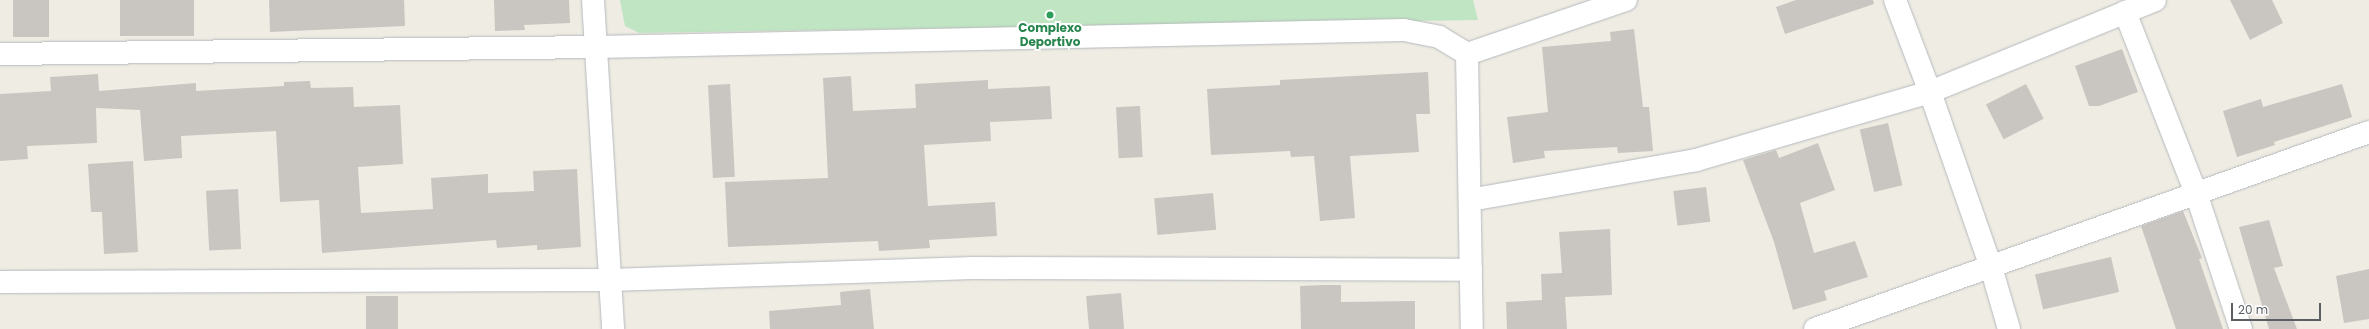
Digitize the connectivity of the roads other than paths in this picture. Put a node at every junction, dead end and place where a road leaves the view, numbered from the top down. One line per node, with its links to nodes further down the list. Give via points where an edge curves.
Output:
1 (593, 0): 6 (street)
2 (1626, 0): 8 (street)
3 (1895, 0): 9 (street)
4 (2155, 0): 5 (street)
5 (2125, 12): 9 (street); 11 (street)
6 (597, 47): 7 (street); 8 (street, via 1404,30 1439,37); 15 (street)
7 (0, 54)
8 (1467, 54): 12 (street)
9 (1930, 92): 12 (street, via 1696,160); 13 (street)
10 (2369, 132): 11 (street)
11 (2196, 193): 13 (street); 21 (street)
12 (1470, 200): 14 (street)
13 (1991, 267): 19 (street); 20 (street)
14 (1471, 270): 15 (street, via 973,268); 18 (street)
15 (610, 280): 16 (street); 17 (street)
16 (0, 282)
17 (613, 329)
18 (1472, 329)
19 (1814, 329)
20 (2009, 329)
21 (2241, 329)

